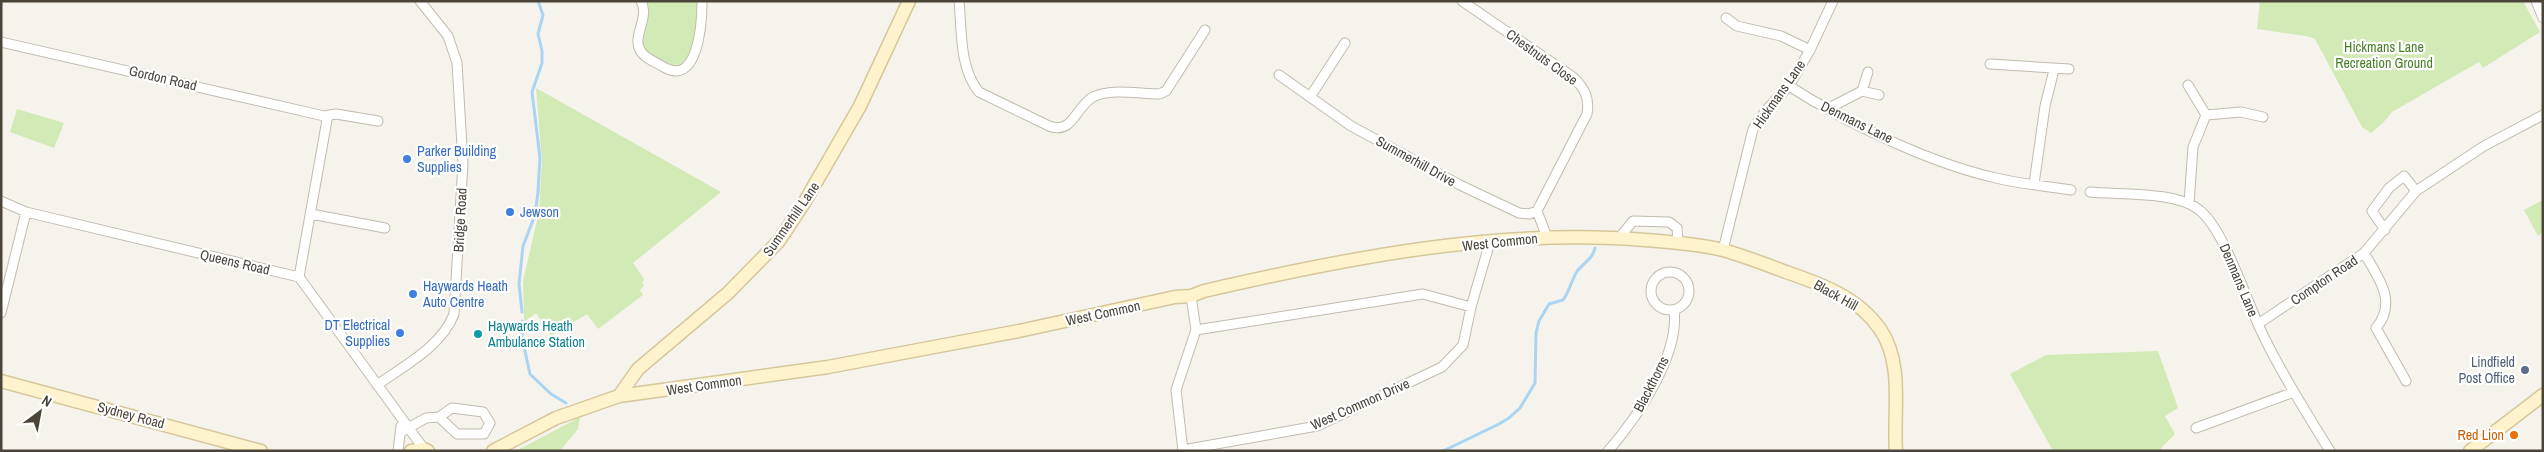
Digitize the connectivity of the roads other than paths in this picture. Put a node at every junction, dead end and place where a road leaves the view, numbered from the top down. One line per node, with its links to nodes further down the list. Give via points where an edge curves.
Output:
1 (420, 1): 57 (street, Bridge Road, via 448,36 457,63 463,163 454,314 434,342)
2 (641, 1): 3 (street, via 644,12 639,49 674,73 685,67 700,39)
3 (702, 1)
4 (910, 1): 59 (main road, Summerhill Lane, via 860,106 779,241 728,293 638,369)
5 (960, 1): 11 (street, via 966,68 971,82 979,92 1060,129 1070,124 1081,107 1095,96 1106,93 1159,94 1166,91)
6 (1462, 1): 37 (street, Chestnuts Close, via 1573,76 1587,94 1587,114)
7 (1833, 1): 14 (street, Hickmans Lane)
8 (2536, 1): 10 (street)
9 (1726, 18): 14 (street, via 1737,26 1781,36)
10 (2543, 18)
11 (1205, 30)
12 (1, 42): 28 (street, Gordon Road)
13 (1345, 43): 24 (street)
14 (1810, 50): 21 (street, Hickmans Lane)
15 (1990, 64): 17 (street, via 2041,66)
16 (2069, 69): 17 (street)
17 (2054, 70): 31 (street, via 2044,112)
18 (1868, 72): 22 (street)
19 (1278, 76): 24 (street, Summerhill Drive)
20 (2188, 85): 26 (street)
21 (1788, 86): 25 (street, Denmans Lane); 46 (street, Hickmans Lane, via 1753,130)
22 (1862, 91): 23 (street); 25 (street)
23 (1879, 95)
24 (1310, 97): 37 (street, Summerhill Drive, via 1351,126 1502,207 1519,214)
25 (1827, 109): 31 (street, Denmans Lane, via 1934,158 1996,178)
26 (2206, 115): 29 (street, via 2241,112); 36 (street, via 2193,147)
27 (2543, 115): 33 (street, Compton Road, via 2484,146)
28 (324, 116): 30 (street, Gordon Road, via 336,114); 39 (street, via 327,120)
29 (2263, 117)
30 (378, 121)
31 (2034, 184): 32 (street, Denmans Lane)
32 (2071, 190)
33 (2416, 191): 41 (street, Compton Road); 41 (street, via 2404,176 2389,188 2372,211)
34 (2090, 192): 36 (street, Denmans Lane)
35 (1, 201): 38 (street, Queens Road)
36 (2188, 203): 53 (street, Denmans Lane, via 2199,209 2218,233)
37 (1537, 211): 42 (street)
38 (26, 212): 48 (street, Queens Road); 52 (street)
39 (311, 214): 40 (street); 48 (street)
40 (385, 228)
41 (2385, 230): 47 (street, Compton Road)
42 (1547, 237): 43 (main road, West Common); 44 (main road, West Common)
43 (1619, 238): 45 (main road, West Common); 45 (street, via 1633,221 1669,222 1677,228)
44 (1490, 242): 49 (main road, West Common, via 1342,260 1204,290); 50 (street, West Common Drive)
45 (1678, 243): 46 (main road, West Common)
46 (1723, 250): 71 (main road, Black Hill, via 1823,285 1870,316 1888,343 1893,359)
47 (2364, 253): 53 (street, Compton Road); 56 (street, via 2387,298 2384,317 2376,328)
48 (298, 277): 57 (street)
49 (1190, 296): 54 (street, West Common Drive); 59 (main road, West Common, via 828,367)
50 (1471, 307): 54 (street, via 1423,294); 69 (street, West Common Drive, via 1464,345 1442,367 1316,426)
51 (1674, 310): 51 (street, via 1660,307 1652,296 1654,282 1665,273 1680,275 1688,287 1686,301); 70 (street, Blackthorns, via 1674,333 1662,368 1638,410)
52 (1, 312)
53 (2258, 324): 58 (street, Denmans Lane)
54 (1196, 330): 69 (street, West Common Drive, via 1176,390)
55 (1, 381): 65 (main road, Sydney Road)
56 (2406, 381)
57 (377, 385): 63 (street)
58 (2294, 392): 62 (street); 72 (street, Denmans Lane)
59 (619, 396): 68 (main road, West Common, via 556,418)
60 (2543, 396): 73 (main road)
61 (439, 416): 61 (street, via 447,410 459,408 482,412 490,423 484,434 457,434); 63 (street, via 426,418)
62 (2196, 428)
63 (405, 430): 64 (street); 66 (street)
64 (426, 450): 67 (main road)
65 (261, 451)
66 (398, 451)
67 (411, 451)
68 (493, 451)
69 (1183, 451)
70 (1608, 451)
71 (1896, 451)
72 (2330, 451)
73 (2470, 451)

